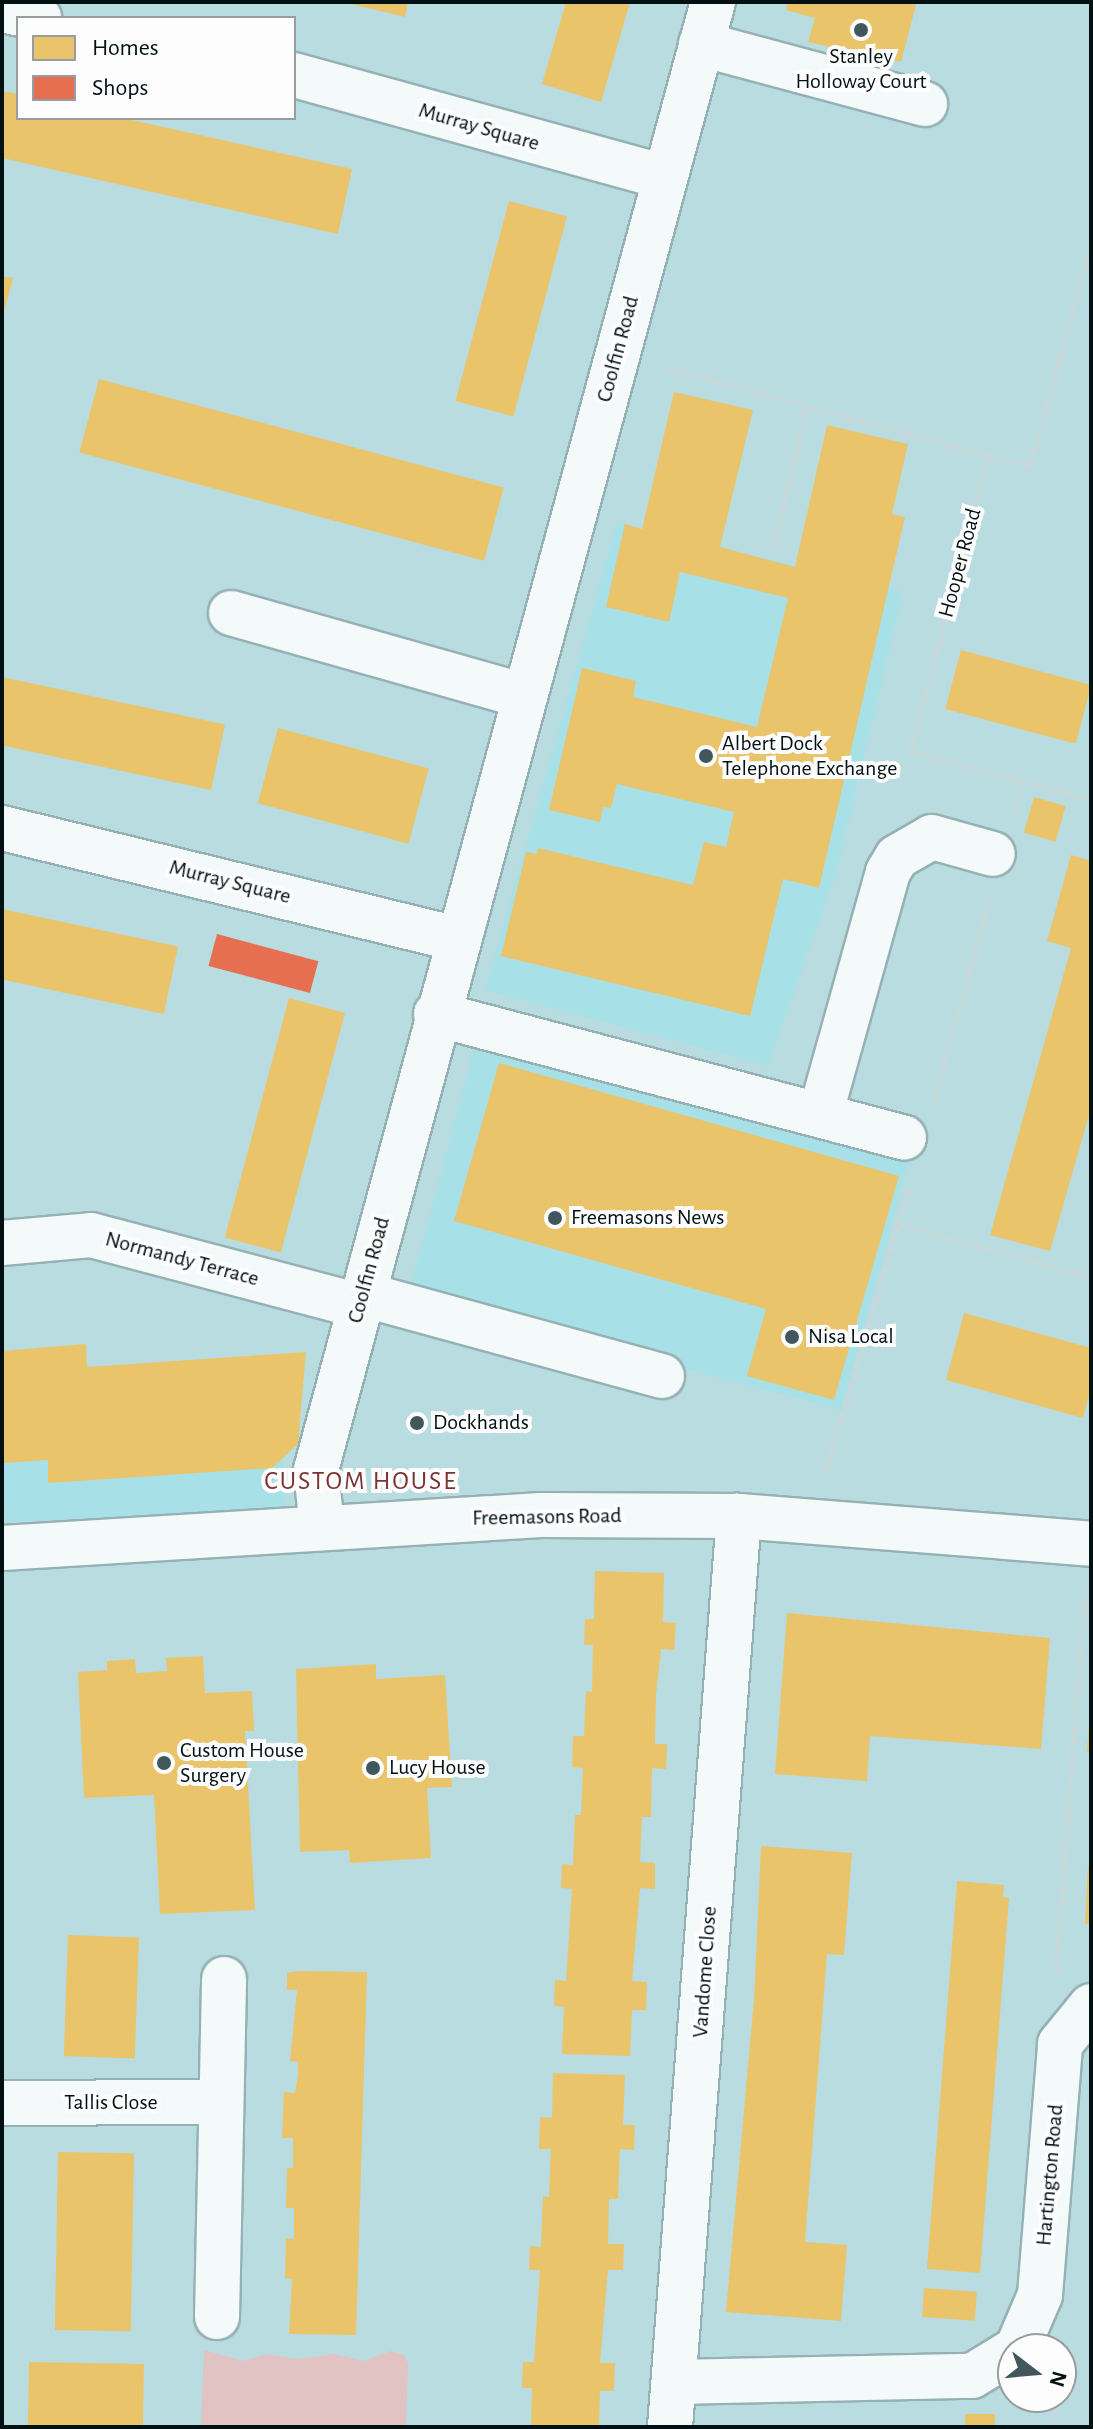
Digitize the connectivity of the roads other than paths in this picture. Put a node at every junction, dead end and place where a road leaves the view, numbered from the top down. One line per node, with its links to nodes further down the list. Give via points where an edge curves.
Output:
1 (713, 2): 4 (street, Coolfin Road)
2 (2, 10): 3 (street)
3 (30, 16)
4 (701, 44): 6 (street); 7 (street, Coolfin Road)
5 (296, 76): 7 (street, Murray Square)
6 (925, 104)
7 (664, 177): 9 (street, Coolfin Road)
8 (231, 613): 9 (street)
9 (524, 696): 12 (street, Coolfin Road)
10 (2, 828): 12 (street, Murray Square)
11 (993, 854): 14 (street, via 932,837 897,857 888,872)
12 (458, 939): 13 (street, Coolfin Road)
13 (436, 1014): 14 (street); 17 (street, Coolfin Road)
14 (821, 1112): 15 (street)
15 (904, 1138)
16 (2, 1243): 17 (street, Normandy Terrace, via 91,1235)
17 (361, 1300): 18 (street); 20 (street, Coolfin Road, via 316,1470)
18 (662, 1376)
19 (739, 1516): 20 (street, Freemasons Road, via 541,1515); 21 (street, Freemasons Road); 30 (street, Vandome Close)
20 (322, 1528): 22 (street, Freemasons Road)
21 (1090, 1544)
22 (2, 1548)
23 (224, 1979): 25 (street)
24 (1091, 2006): 28 (street, Hartington Road, via 1060,2044 1040,2295)
25 (220, 2102): 26 (street, Tallis Close); 27 (street)
26 (2, 2103)
27 (217, 2317)
28 (1023, 2333)
29 (997, 2361): 30 (street, Hartington Road, via 972,2376)
30 (674, 2382): 31 (street, Vandome Close)
31 (670, 2427)

